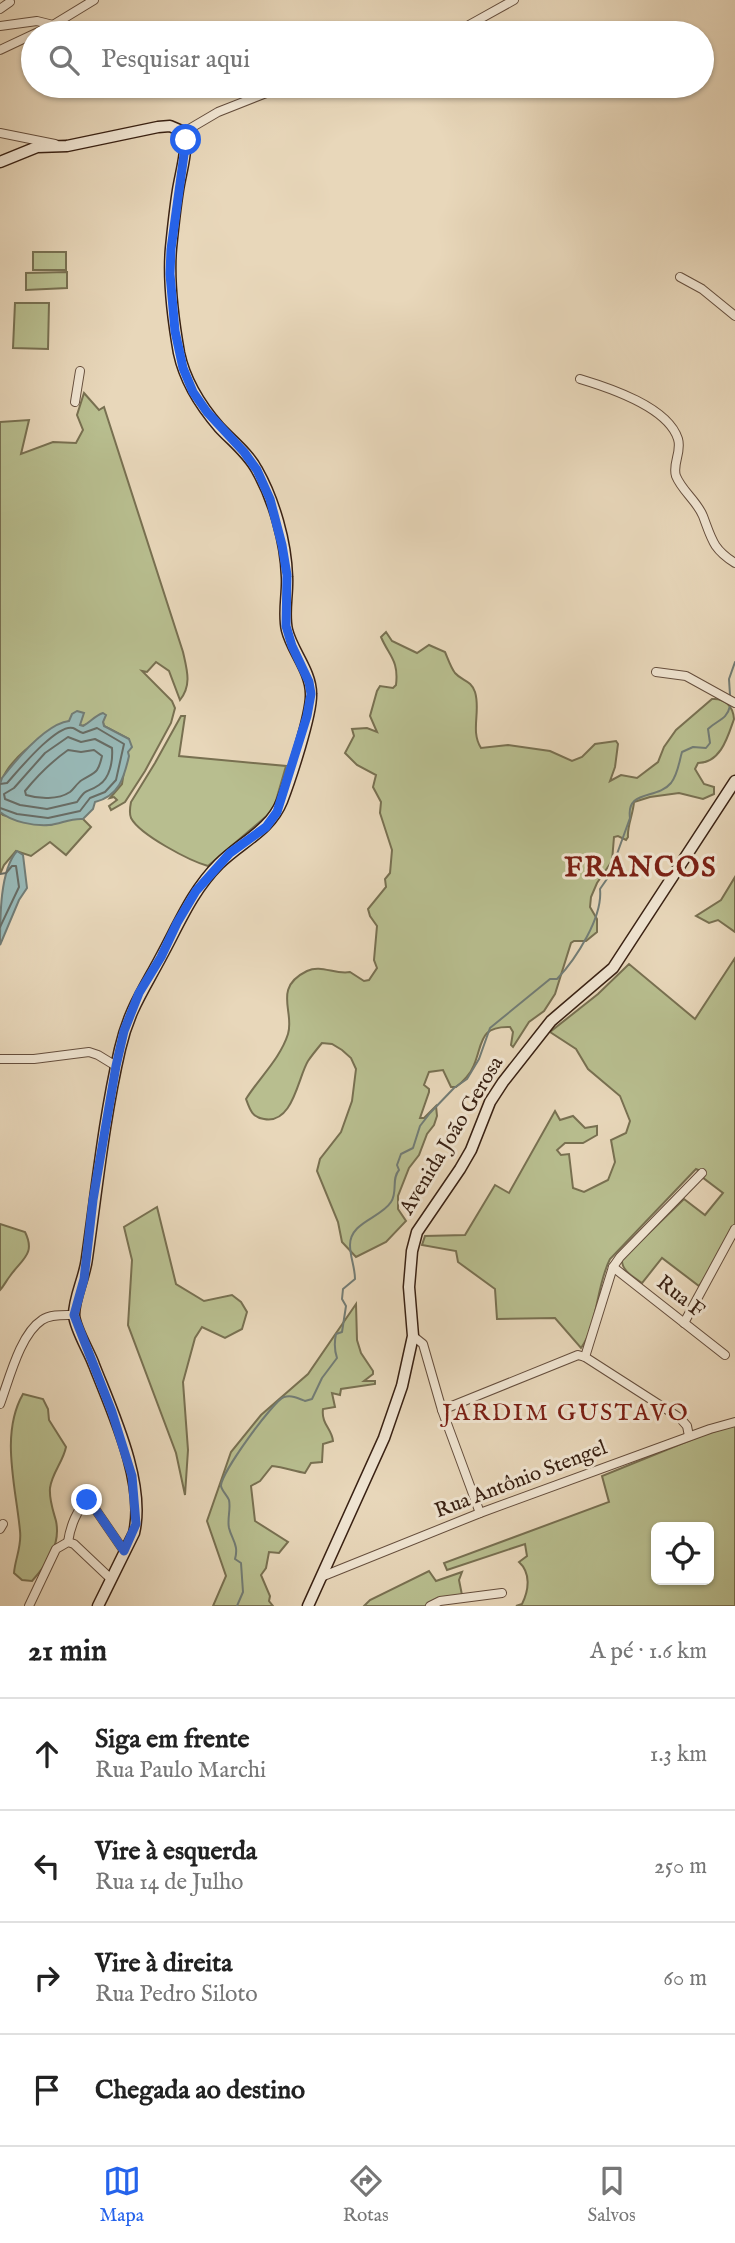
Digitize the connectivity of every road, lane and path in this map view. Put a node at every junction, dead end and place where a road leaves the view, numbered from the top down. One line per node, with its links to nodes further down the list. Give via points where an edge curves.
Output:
1 (93, 0): 5 (street)
2 (514, 0): 6 (street)
3 (10, 2): 4 (street)
4 (0, 9)
5 (59, 21)
6 (476, 21)
7 (21, 23): 8 (street)
8 (0, 26)
9 (21, 40): 10 (street)
10 (0, 50)
11 (254, 98): 12 (street)
12 (184, 132): 14 (street, via 158,127); 26 (street, via 170,274 183,368 207,412 257,470 270,499 287,575 286,626 311,694 277,812 196,891 139,993)
13 (0, 133): 14 (street)
14 (58, 145): 15 (street, via 29,149)
15 (0, 162)
16 (680, 278): 17 (street)
17 (735, 316)
18 (80, 371): 20 (street)
19 (580, 379): 21 (street, via 635,400 673,429 680,445 677,477 702,513 717,550)
20 (75, 402)
21 (735, 563)
22 (656, 672): 23 (street, via 686,676)
23 (735, 704)
24 (735, 781): 32 (street, Avenida João Gerosa, via 613,968 538,1035 490,1102 471,1150 414,1240 409,1287)
25 (0, 1059): 26 (street, via 89,1052)
26 (116, 1066): 30 (street)
27 (702, 1173): 29 (street)
28 (735, 1229): 31 (street)
29 (613, 1268): 31 (street, Rua F); 34 (street)
30 (74, 1315): 35 (street, via 43,1318 31,1331); 41 (street, via 132,1476 136,1524)
31 (684, 1322): 33 (street, Rua F)
32 (413, 1336): 36 (street, via 423,1344); 42 (street, Avenida João Gerosa, via 384,1437)
33 (725, 1355)
34 (585, 1357): 36 (street, via 578,1355); 38 (street, via 680,1419)
35 (0, 1404)
36 (442, 1410): 39 (street)
37 (735, 1422): 38 (street, Rua Antônio Stengel)
38 (690, 1436): 39 (street, Rua Antônio Stengel)
39 (480, 1513): 42 (street, Rua Antônio Stengel)
40 (68, 1542): 41 (street, via 70,1529 89,1500); 43 (street); 45 (street, via 56,1549)
41 (124, 1551): 43 (street)
42 (321, 1577): 47 (street, Avenida João Gerosa)
43 (111, 1579): 46 (street)
44 (502, 1592): 48 (street)
45 (29, 1606)
46 (98, 1606)
47 (308, 1606)
48 (430, 1606)

